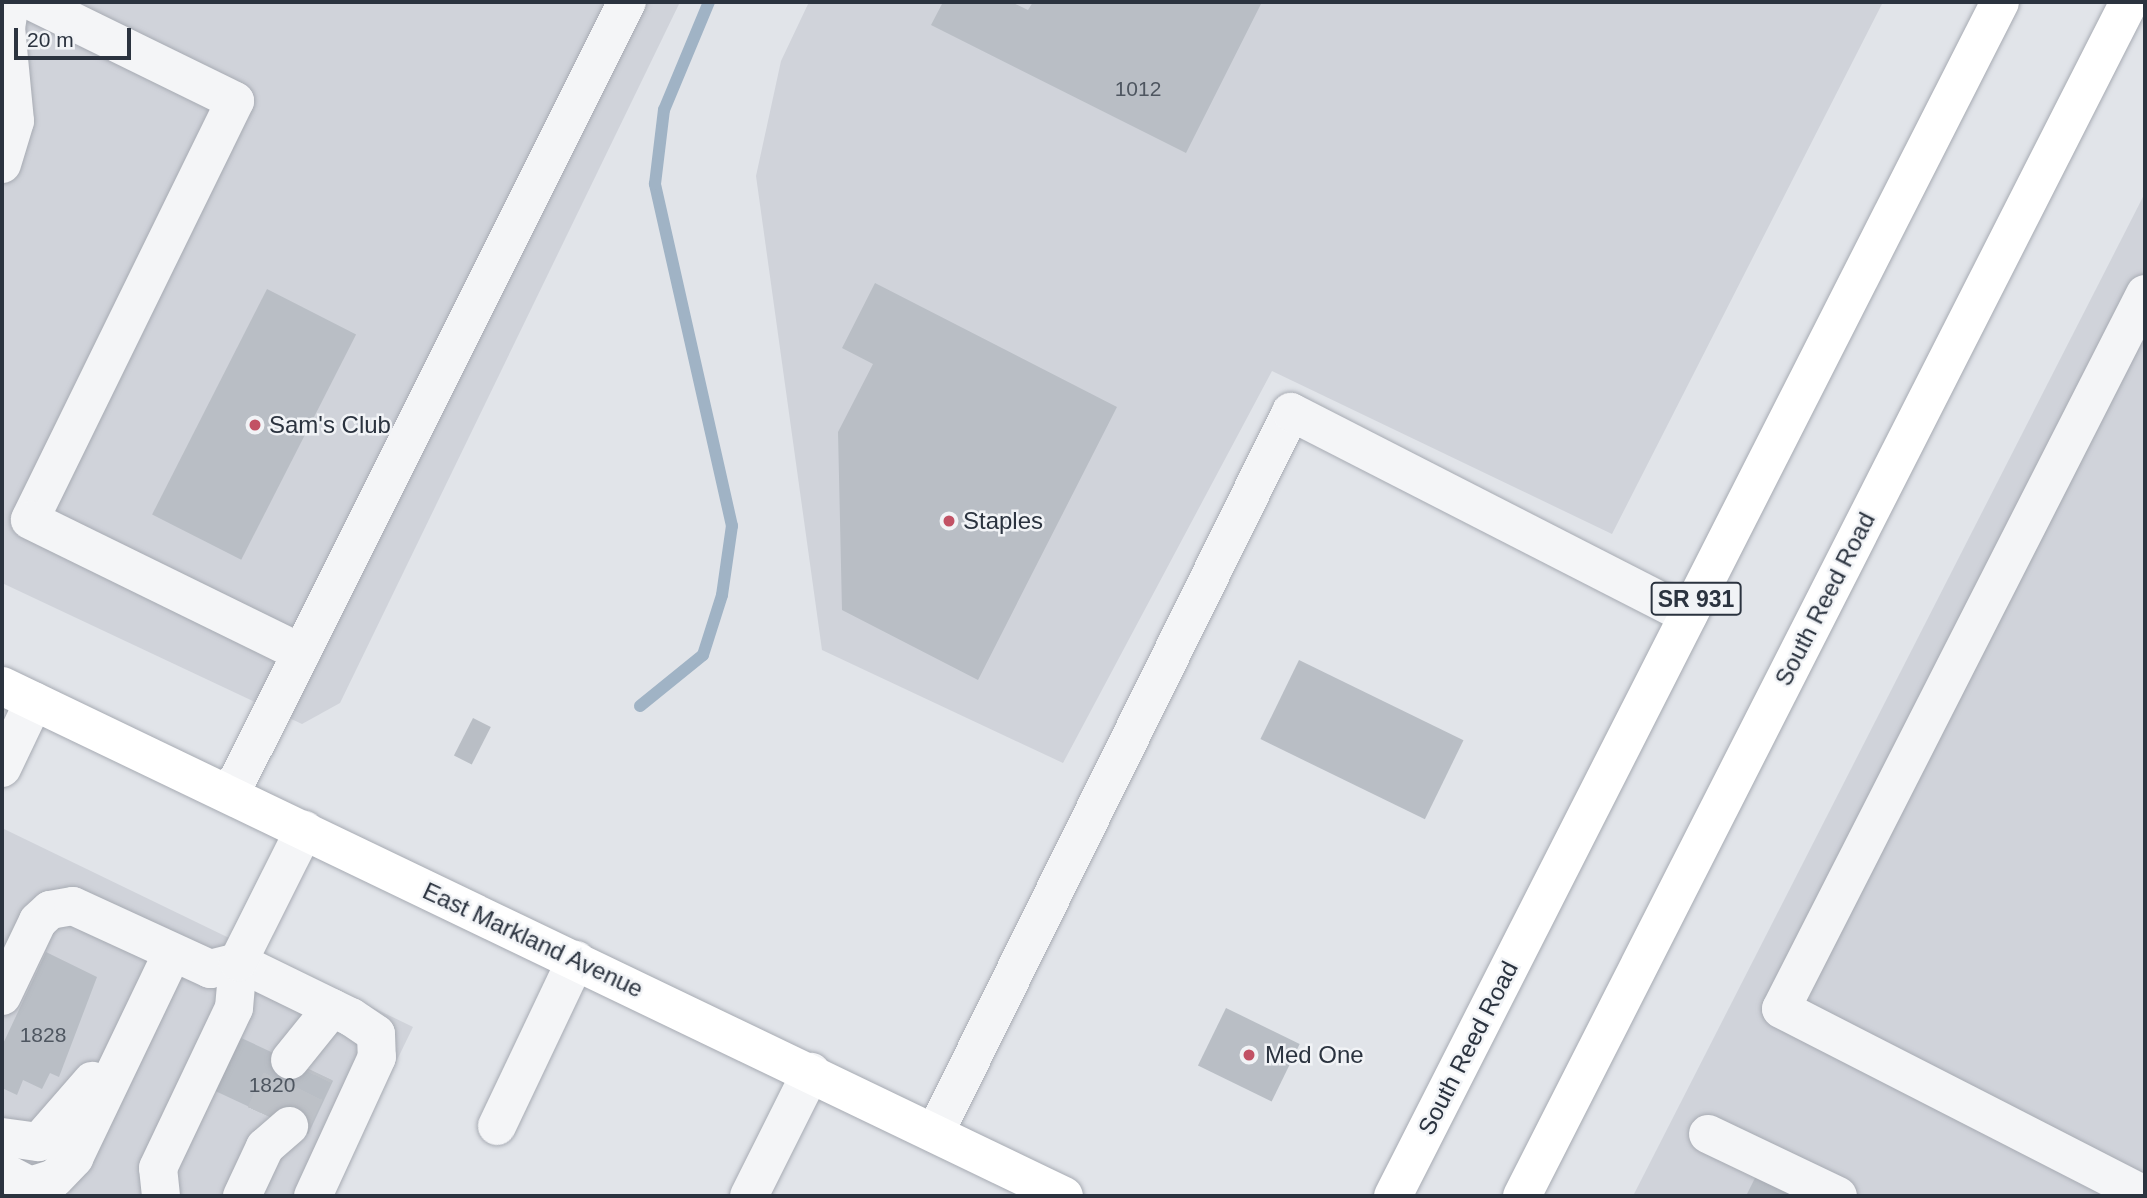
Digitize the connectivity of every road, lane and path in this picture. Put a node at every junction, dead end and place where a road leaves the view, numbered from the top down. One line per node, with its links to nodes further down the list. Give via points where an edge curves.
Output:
1 (10, 2): 6 (lane, via 15,121)
2 (33, 2): 9 (lane, via 235,101 30,520)
3 (627, 2): 9 (lane)
4 (2000, 2): 8 (main road, South Reed Road / SR 931)
5 (2129, 2): 28 (main road, South Reed Road)
6 (2, 164)
7 (2145, 294): 29 (lane, via 1781,1009)
8 (1688, 615): 24 (lane, via 1291,412); 35 (main road, South Reed Road / SR 931)
9 (301, 653): 12 (lane)
10 (18, 694): 11 (lane); 12 (main road, East Markland Avenue)
11 (2, 768)
12 (230, 795): 13 (main road, East Markland Avenue)
13 (304, 830): 15 (main road, East Markland Avenue); 16 (lane)
14 (173, 953): 16 (lane, via 211,969); 17 (lane, via 73,906 50,910); 18 (lane)
15 (576, 960): 21 (main road, East Markland Avenue); 22 (lane)
16 (238, 962): 19 (lane); 30 (lane, via 234,1008 159,1168)
17 (2, 996)
18 (144, 1012): 26 (lane, via 55,1130 39,1142); 27 (lane, via 74,1158 55,1178 30,1186)
19 (326, 1019): 20 (lane); 32 (lane, via 376,1034 377,1057)
20 (302, 1066)
21 (811, 1072): 24 (main road, East Markland Avenue); 33 (lane)
22 (497, 1126)
23 (273, 1129): 31 (lane)
24 (935, 1133): 34 (main road, East Markland Avenue)
25 (1708, 1134): 36 (lane)
26 (2, 1137)
27 (2, 1171)
28 (1529, 1194)
29 (2145, 1195)
30 (161, 1196)
31 (242, 1196)
32 (313, 1196)
33 (749, 1196)
34 (1064, 1196)
35 (1393, 1196)
36 (1839, 1196)

